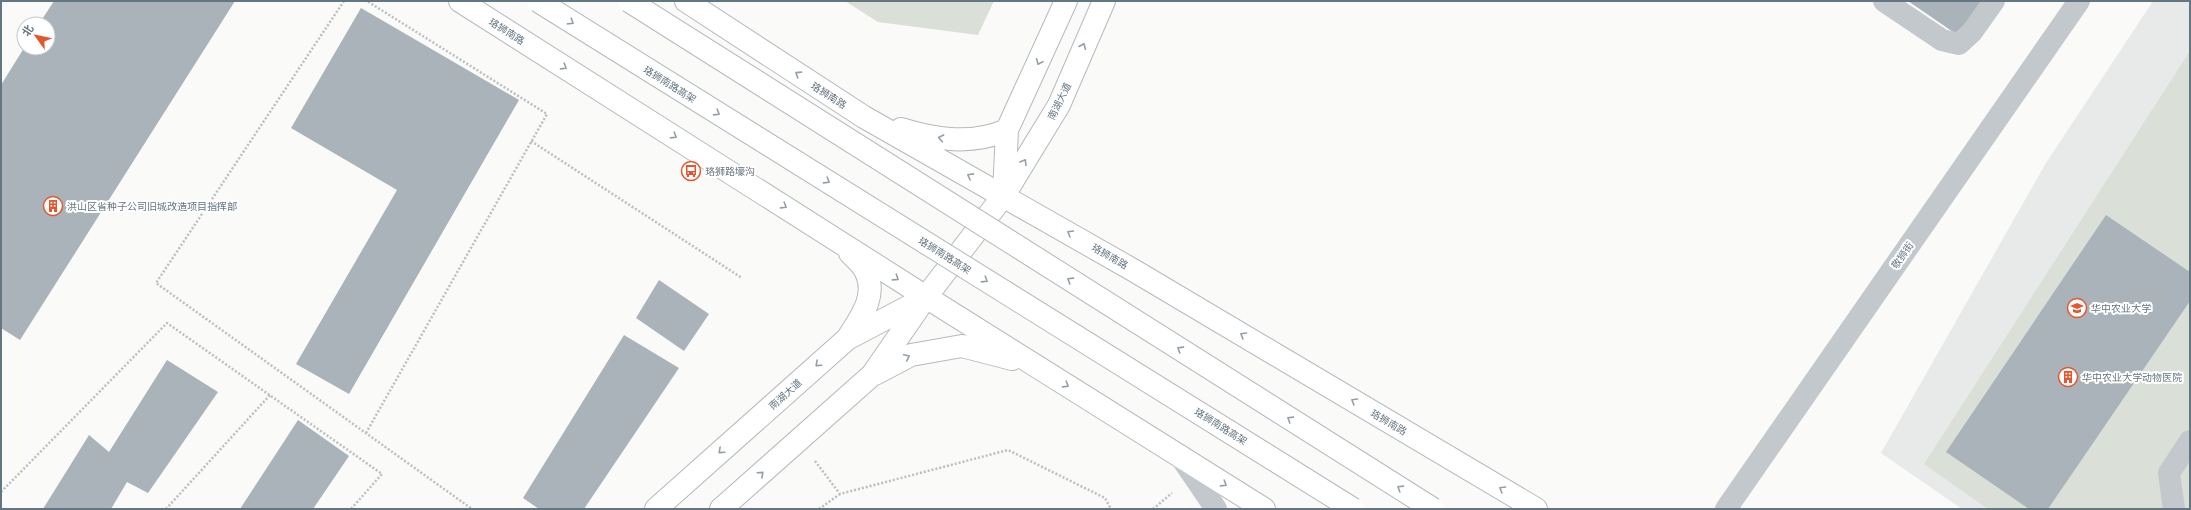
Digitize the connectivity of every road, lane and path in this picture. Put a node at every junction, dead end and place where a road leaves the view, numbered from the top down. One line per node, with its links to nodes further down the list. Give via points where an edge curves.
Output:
1 (344, 1): 23 (path, via 156,283)
2 (367, 1): 14 (path, via 547,114)
3 (460, 1): 16 (main road, 珞狮南路, one-way to 16)
4 (538, 1): 38 (main road, 珞狮南路高架, one-way to 38, bridge)
5 (630, 1): 39 (main road, one-way to 5, bridge)
6 (686, 1): 12 (main road, 珞狮南路, one-way to 6)
7 (1066, 1): 13 (main road, one-way to 13)
8 (1104, 1): 15 (main road, 南湖大道, one-way to 8, via 1059,105)
9 (1884, 1): 10 (street, via 1942,40 1959,44 1972,32)
10 (1994, 1)
11 (2079, 1): 41 (street, 敬狮街)
12 (864, 117): 13 (main road, one-way to 12, via 992,136 951,140 917,134); 15 (main road, 珞狮南路, one-way to 12)
13 (1007, 130): 15 (main road)
14 (531, 141): 17 (path); 23 (path)
15 (1004, 195): 18 (main road, 南湖大道); 40 (main road, 珞狮南路, one-way to 15)
16 (840, 242): 18 (main road, 珞狮南路, one-way to 18); 19 (main road, via 865,269 870,286 867,308)
17 (742, 278)
18 (926, 297): 19 (main road, 南湖大道); 20 (main road, 珞狮南路); 21 (main road, 南湖大道)
19 (847, 338): 32 (main road, 南湖大道, one-way to 32)
20 (1033, 364): 21 (main road, one-way to 20, via 911,355 962,346); 26 (main road, 珞狮南路, one-way to 26)
21 (872, 375): 24 (main road, 南湖大道)
22 (270, 395): 27 (path, via 167,323); 29 (path); 30 (path, via 382,474)
23 (366, 434): 31 (path)
24 (798, 441): 28 (path); 33 (main road, 南湖大道, one-way to 24)
25 (2190, 442): 42 (street, via 2169,473)
26 (1180, 456): 36 (street); 37 (main road, 珞狮南路, one-way to 37)
27 (1, 492)
28 (840, 494): 34 (path); 35 (path, via 1008,450 1105,498)
29 (166, 509)
30 (351, 509)
31 (472, 509)
32 (656, 509)
33 (722, 509)
34 (819, 509)
35 (1111, 509)
36 (1216, 509)
37 (1264, 509)
38 (1353, 509)
39 (1433, 509)
40 (1536, 509)
41 (1726, 509)
42 (2174, 509)

